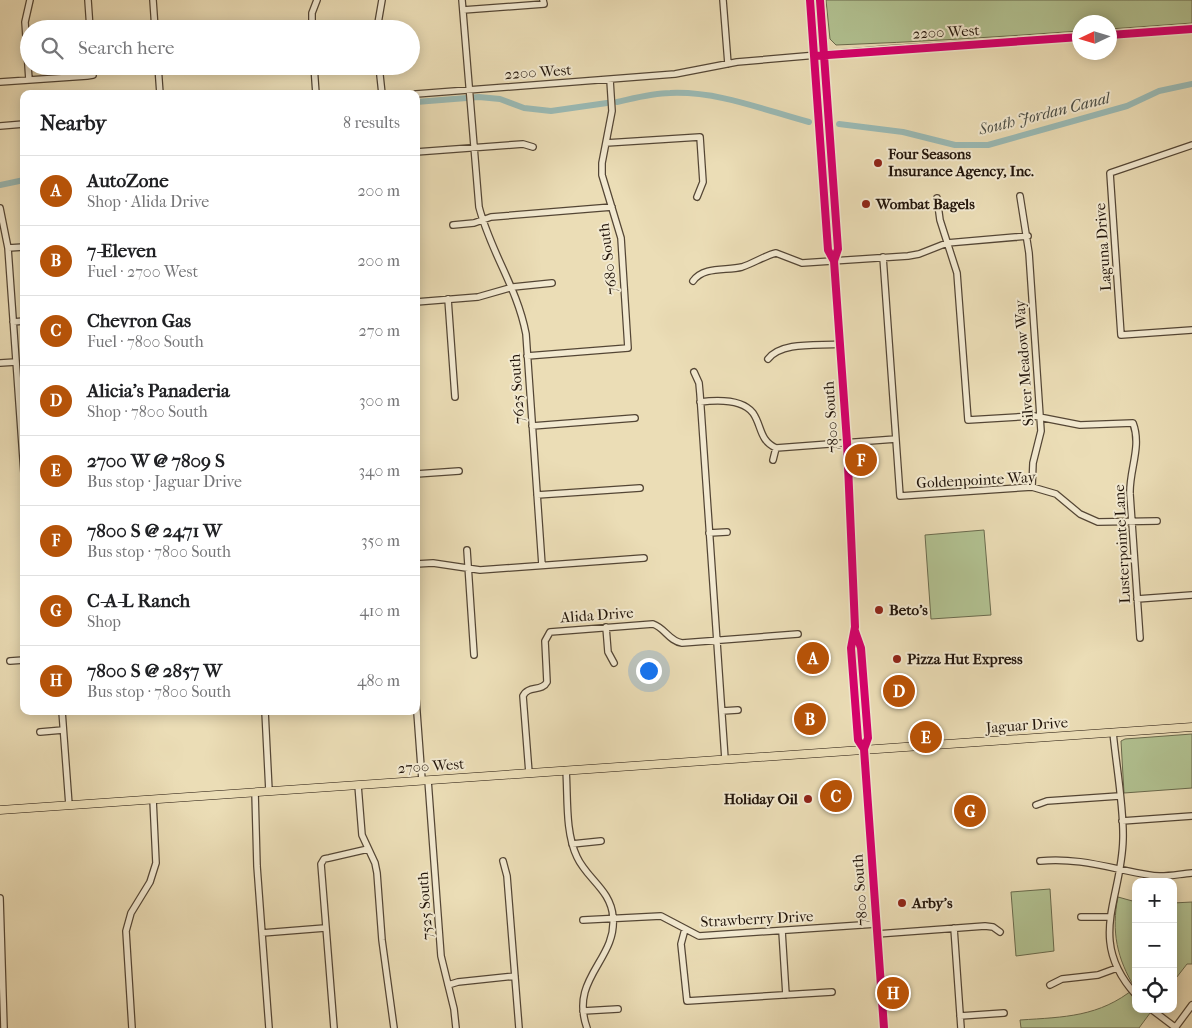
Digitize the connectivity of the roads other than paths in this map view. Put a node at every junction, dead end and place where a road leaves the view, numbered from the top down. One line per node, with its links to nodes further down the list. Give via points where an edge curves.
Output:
1 (30, 0): 12 (street)
2 (88, 0): 13 (street)
3 (153, 0): 14 (street)
4 (316, 0): 15 (street)
5 (382, 0): 16 (street)
6 (462, 0): 11 (street, 7625 South)
7 (723, 0): 22 (street)
8 (810, 0): 21 (main road, 7800 South)
9 (820, 0): 20 (main road, 7800 South)
10 (543, 2): 11 (street)
11 (463, 10): 35 (street, 7625 South)
12 (25, 20)
13 (89, 20)
14 (154, 20)
15 (312, 20)
16 (379, 20)
17 (1192, 30): 18 (street)
18 (1117, 35)
19 (1072, 38): 20 (street, 2200 West)
20 (824, 55): 21 (street, 2200 West); 55 (main road, 7800 South, via 838,249)
21 (814, 56): 22 (street, 2200 West); 55 (main road, 7800 South, via 828,250)
22 (728, 64): 29 (street, 2200 West, via 688,73)
23 (29, 75): 28 (street)
24 (93, 75): 28 (street)
25 (159, 75): 31 (street)
26 (315, 75): 32 (street)
27 (381, 75): 33 (street)
28 (29, 80): 30 (street)
29 (610, 80): 35 (street, 2200 West); 38 (street, 7680 South, via 612,111)
30 (0, 82)
31 (160, 90)
32 (316, 90)
33 (382, 90)
34 (420, 94): 35 (street, 2200 West)
35 (469, 95): 41 (street, 7625 South)
36 (20, 124): 37 (street)
37 (0, 126)
38 (606, 143): 44 (street, via 700,137 703,182); 46 (street, 7680 South, via 602,175)
39 (1192, 146): 63 (street, Laguna Drive, via 1110,173 1122,335)
40 (533, 147): 41 (street, via 523,144)
41 (473, 148): 42 (street); 48 (street, 7625 South)
42 (420, 152)
43 (1020, 196): 50 (street, Silver Meadow Way)
44 (697, 197)
45 (937, 198): 51 (street)
46 (612, 207): 48 (street); 65 (street, 7680 South, via 621,238 628,348)
47 (0, 208): 53 (street)
48 (482, 220): 49 (street); 58 (street, 7625 South, via 488,239)
49 (453, 224)
50 (1028, 236): 51 (street); 72 (street, Silver Meadow Way)
51 (947, 243): 54 (street, via 920,254); 72 (street, via 958,280 968,420)
52 (20, 247): 53 (street)
53 (8, 248): 62 (street)
54 (883, 257): 55 (street); 76 (street, Goldenpointe Way)
55 (834, 261): 56 (street, via 802,262 776,253 742,266 705,272); 64 (main road, 7800 South)
56 (693, 281)
57 (552, 283): 58 (street)
58 (513, 287): 59 (street, via 488,295); 65 (street, 7625 South, via 523,318)
59 (448, 299): 60 (street); 70 (street)
60 (420, 302)
61 (20, 321): 62 (street)
62 (13, 322): 68 (street)
63 (1192, 330)
64 (840, 344): 66 (street, via 782,348); 77 (main road, 7800 South)
65 (527, 356): 75 (street, 7625 South)
66 (768, 359)
67 (0, 362): 68 (street)
68 (16, 362): 73 (street)
69 (694, 372): 71 (street, via 699,383)
70 (455, 397)
71 (700, 402): 78 (street, via 733,403 746,407 755,418 762,437); 88 (street)
72 (1040, 416): 82 (street, Silver Meadow Way, via 1041,431 1033,463); 86 (street, Lusterpointe Lane, via 1080,425 1133,423 1136,447 1130,486)
73 (20, 418)
74 (635, 418): 75 (street)
75 (532, 426): 84 (street, 7625 South)
76 (896, 439): 77 (street); 82 (street, Goldenpointe Way, via 900,496)
77 (847, 442): 78 (street); 113 (main road, 7800 South, via 855,631 851,648 858,740)
78 (776, 448): 79 (street)
79 (773, 460)
80 (459, 471): 81 (street)
81 (420, 474)
82 (1032, 487): 86 (street, Goldenpointe Way, via 1056,494 1080,514 1098,522)
83 (640, 488): 84 (street)
84 (537, 495): 92 (street, 7625 South)
85 (1157, 520): 86 (street, Goldenpointe Way)
86 (1132, 522): 95 (street, Lusterpointe Lane)
87 (727, 532): 88 (street)
88 (709, 533): 99 (street)
89 (467, 550): 93 (street)
90 (644, 558): 92 (street)
91 (420, 564): 93 (street)
92 (542, 565): 93 (street)
93 (468, 569): 100 (street)
94 (1192, 595): 95 (street)
95 (1137, 599): 98 (street, Lusterpointe Lane)
96 (606, 627): 99 (street, Alida Drive, via 653,624 678,642); 103 (street, via 608,652); 116 (street, Alida Drive, via 558,630 547,634 547,682 542,687 528,690 524,696)
97 (798, 634): 99 (street, Alida Drive)
98 (1140, 638)
99 (717, 641): 105 (street)
100 (474, 655)
101 (20, 660): 102 (street)
102 (10, 661)
103 (614, 663)
104 (738, 710): 105 (street)
105 (722, 711): 114 (street)
106 (62, 715): 110 (street)
107 (265, 715): 119 (street)
108 (418, 715): 117 (street, 7525 South)
109 (1192, 727): 112 (main road, Jaguar Drive)
110 (64, 730): 111 (street); 123 (street)
111 (40, 732)
112 (1113, 732): 113 (main road, Jaguar Drive); 121 (street)
113 (864, 749): 114 (main road, 2700 West); 140 (main road, 7800 South)
114 (725, 759): 115 (main road, 2700 West)
115 (566, 770): 116 (main road, 2700 West); 129 (street)
116 (529, 773): 117 (main road, 2700 West)
117 (425, 780): 118 (main road, 2700 West); 150 (street, 7525 South, via 441,956)
118 (358, 785): 119 (main road, 2700 West); 130 (street, via 362,835)
119 (269, 791): 120 (main road, 2700 West)
120 (255, 792): 122 (main road, 2700 West); 146 (street)
121 (1119, 796): 124 (street); 127 (street)
122 (153, 799): 123 (main road, 2700 West); 162 (street, via 156,863 150,882 131,913 126,931)
123 (69, 805): 125 (main road, 2700 West)
124 (1036, 805)
125 (0, 810)
126 (1192, 816): 127 (street)
127 (1122, 821): 133 (street)
128 (601, 841): 129 (street)
129 (572, 844): 138 (street, via 581,865 604,890)
130 (368, 849): 141 (street, via 322,862); 165 (street, via 377,874)
131 (503, 861): 149 (street)
132 (1040, 861): 133 (street, via 1069,859)
133 (1119, 869): 134 (street, via 1150,876); 137 (street)
134 (1192, 873)
135 (0, 898): 161 (street)
136 (1081, 917): 137 (street)
137 (1110, 917): 148 (street, via 1109,937)
138 (614, 918): 139 (street, Strawberry Drive); 143 (street, Strawberry Drive, via 661,916); 157 (street, via 610,941 586,986)
139 (583, 920)
140 (876, 924): 144 (street, Strawberry Drive); 147 (main road, 7800 South)
141 (325, 928): 146 (street); 164 (street)
142 (954, 928): 145 (street, via 985,926); 147 (street); 160 (street)
143 (685, 929): 144 (street, Strawberry Drive, via 699,936); 154 (street, via 681,944 687,1001)
144 (782, 931): 154 (street)
145 (1000, 932)
146 (262, 933): 163 (street)
147 (877, 934): 169 (main road, 7800 South)
148 (1117, 968): 151 (street, via 1098,976 1062,979); 152 (street)
149 (515, 976): 150 (street); 167 (street)
150 (448, 985): 166 (street, 7525 South)
151 (1050, 985)
152 (1132, 989)
153 (832, 992): 154 (street)
154 (786, 995)
155 (1192, 1005): 171 (street)
156 (618, 1009): 157 (street)
157 (583, 1011): 168 (street)
158 (1004, 1013): 160 (street)
159 (1156, 1013): 171 (street)
160 (960, 1016): 170 (street)
161 (4, 1028)
162 (132, 1028)
163 (269, 1028)
164 (334, 1028)
165 (394, 1028)
166 (456, 1028)
167 (518, 1028)
168 (587, 1028)
169 (884, 1028)
170 (961, 1028)
171 (1175, 1028)

